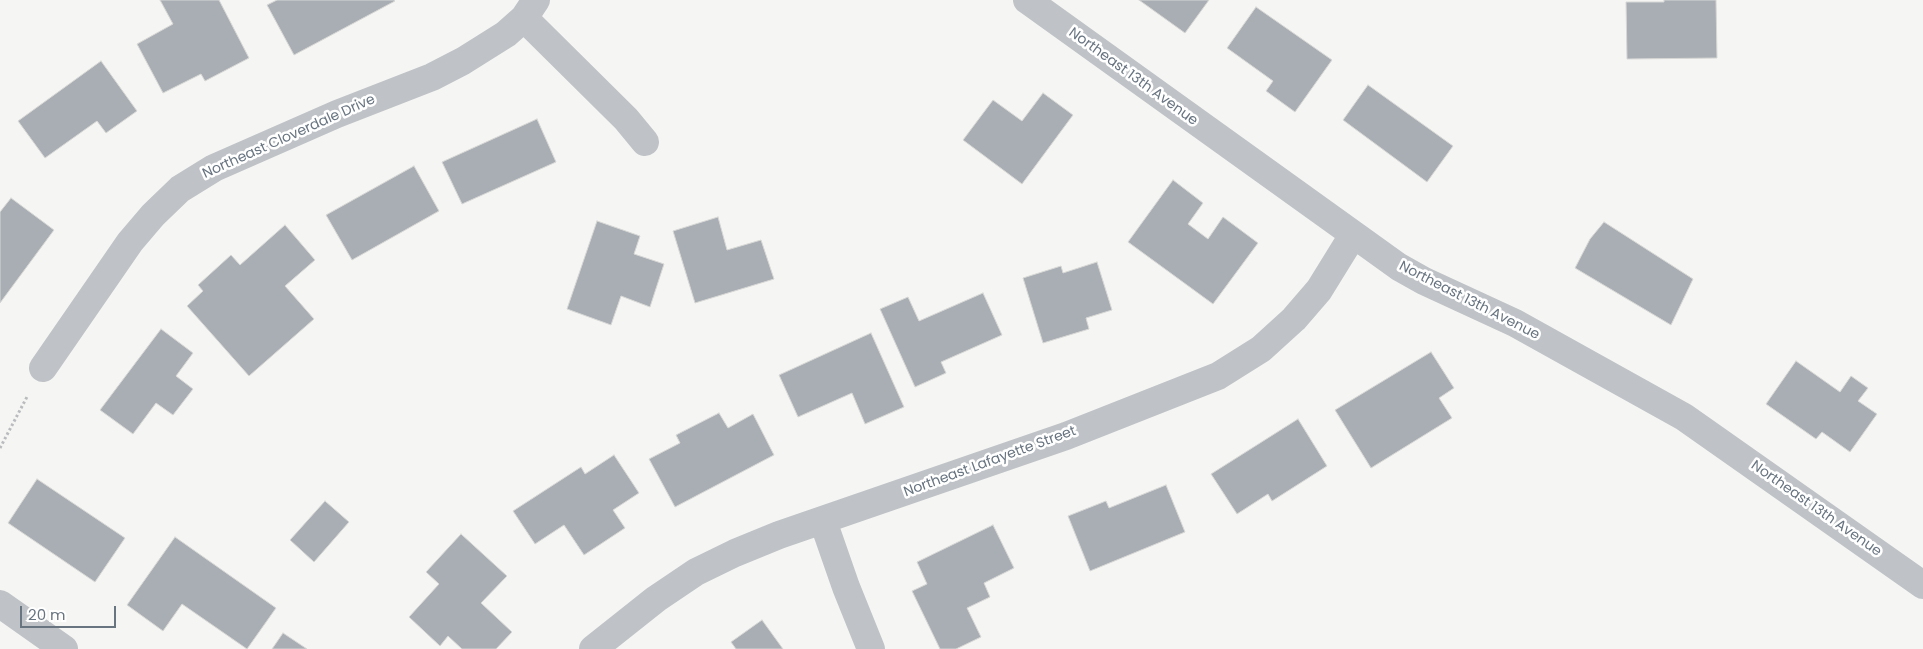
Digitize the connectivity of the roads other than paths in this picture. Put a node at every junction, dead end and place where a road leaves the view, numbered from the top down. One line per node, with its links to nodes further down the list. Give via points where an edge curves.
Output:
1 (1027, 0): 4 (street, Northeast 13th Avenue)
2 (530, 9): 3 (street); 5 (street, Northeast Cloverdale Drive, via 506,34 432,76 214,168 180,189 130,242)
3 (645, 142)
4 (1353, 235): 6 (street, Northeast Lafayette Street, via 1319,290 1294,319 1260,349 1218,376 1066,436); 7 (street, Northeast 13th Avenue, via 1424,281 1515,323 1684,417)
5 (43, 368)
6 (824, 521): 10 (street, Northeast Lafayette Street, via 779,536 696,572); 11 (street)
7 (1923, 585)
8 (0, 604): 9 (street)
9 (64, 649)
10 (593, 649)
11 (871, 649)

